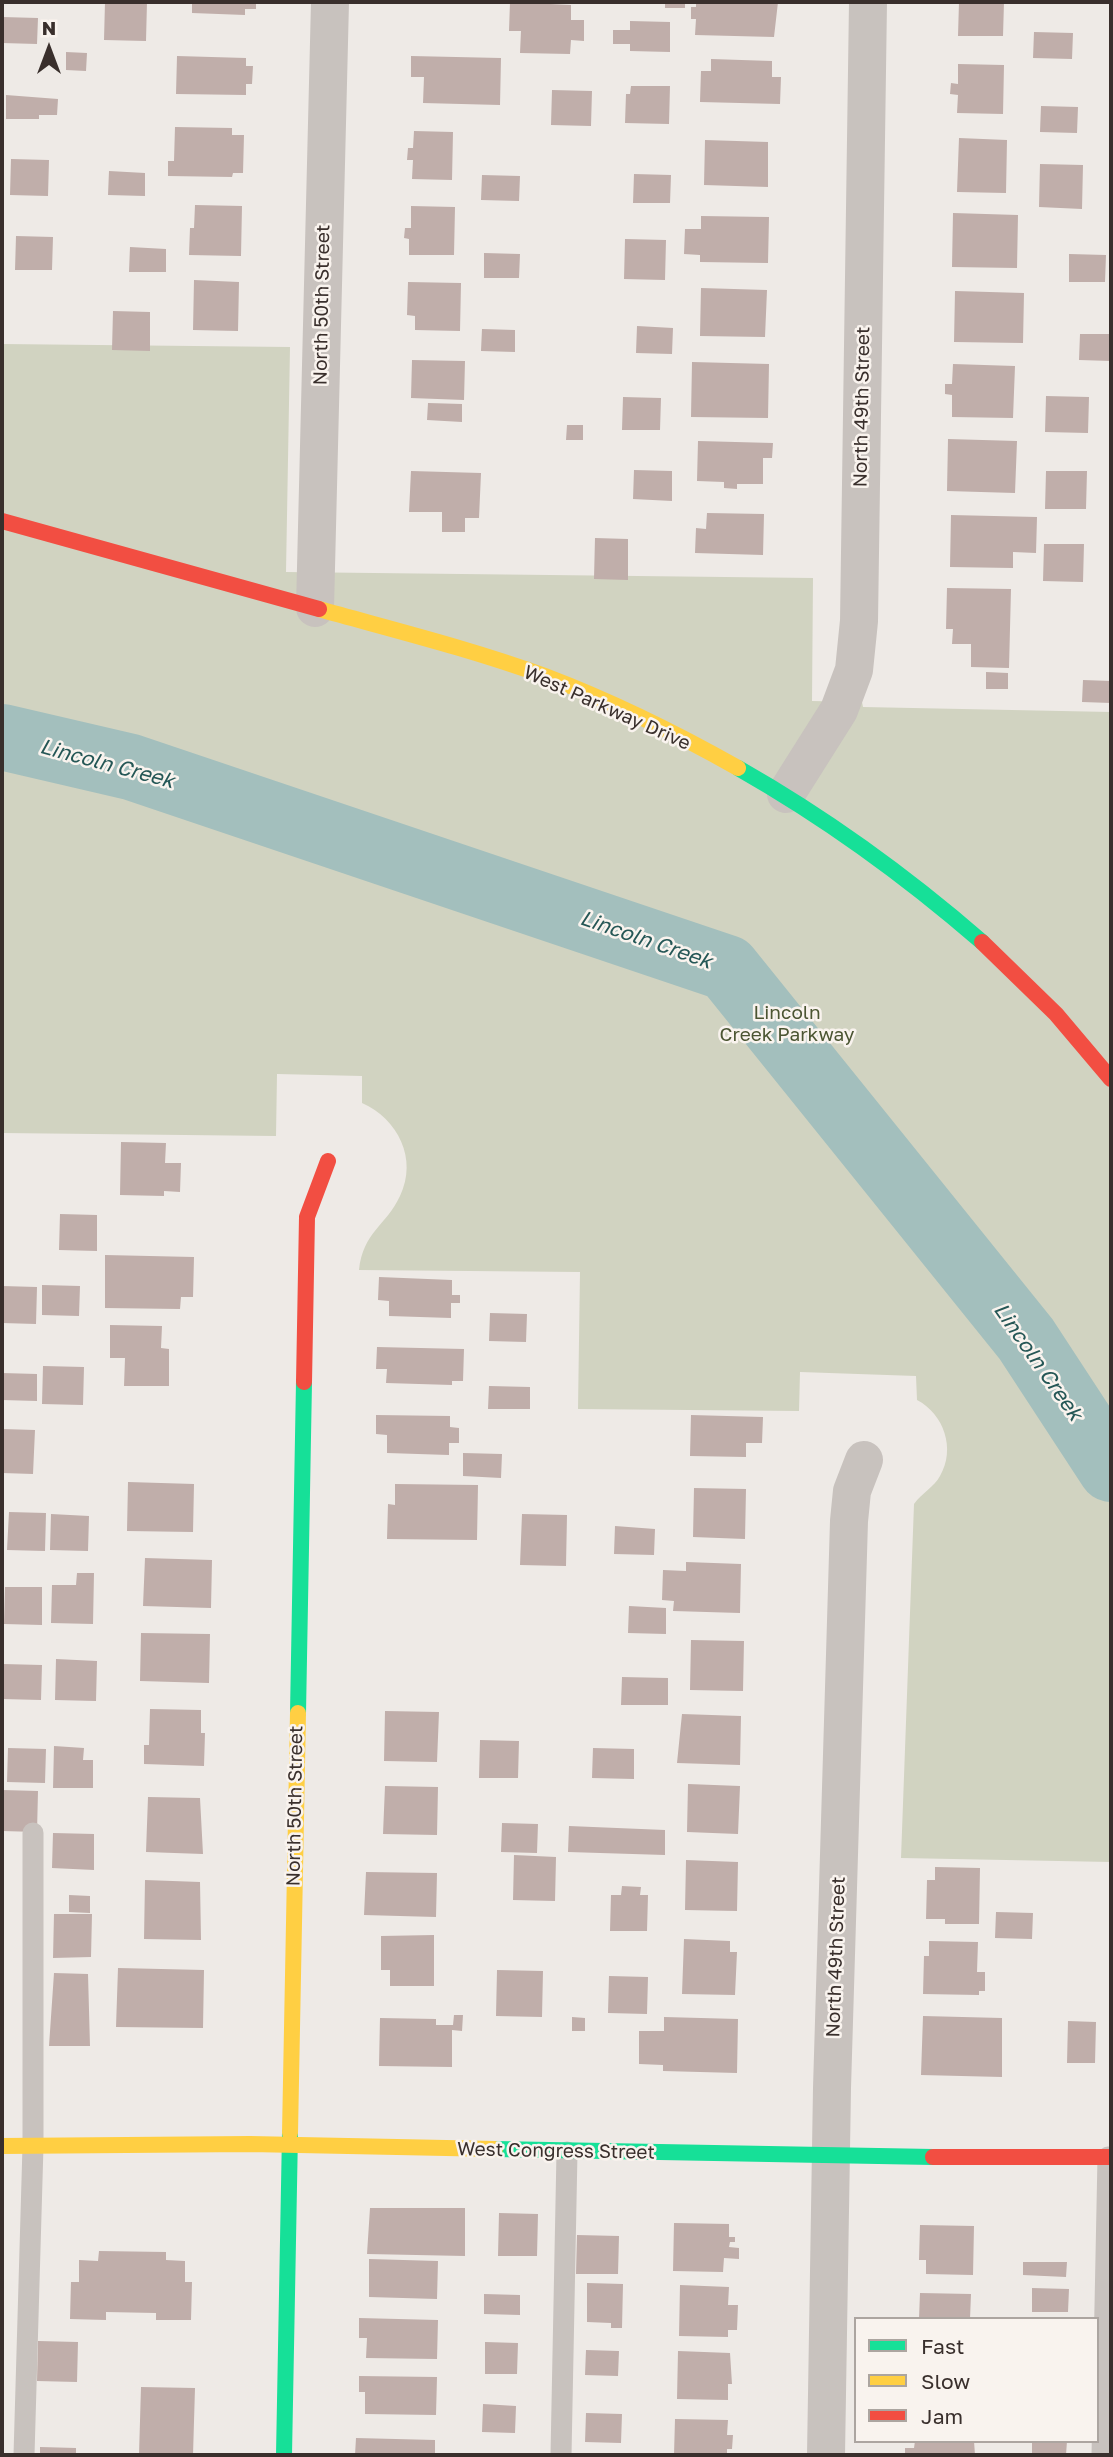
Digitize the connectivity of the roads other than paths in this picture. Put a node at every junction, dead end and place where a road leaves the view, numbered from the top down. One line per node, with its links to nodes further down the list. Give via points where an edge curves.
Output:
1 (330, 2): 4 (street, North 50th Street)
2 (868, 2): 5 (street, North 49th Street, via 859,608 854,670 839,710)
3 (2, 521): 4 (street, West Parkway Drive)
4 (315, 608): 5 (street, West Parkway Drive, via 547,677 654,725)
5 (786, 794): 6 (street, West Parkway Drive, via 989,944 1074,1031)
6 (1111, 1079)
7 (328, 1161): 12 (street, North 50th Street, via 307,1217)
8 (864, 1460): 14 (street, North 49th Street, via 852,1491 849,1521)
9 (33, 1833): 11 (lane)
10 (2, 2146): 11 (street, West Congress Street)
11 (33, 2146): 12 (street, West Congress Street); 16 (lane)
12 (287, 2146): 13 (street, West Congress Street); 17 (street, North 50th Street)
13 (567, 2152): 14 (street, West Congress Street); 18 (lane)
14 (832, 2157): 15 (street, West Congress Street); 19 (street, North 49th Street)
15 (1110, 2157): 20 (lane)
16 (24, 2455)
17 (284, 2455)
18 (561, 2455)
19 (826, 2455)
20 (1101, 2455)

